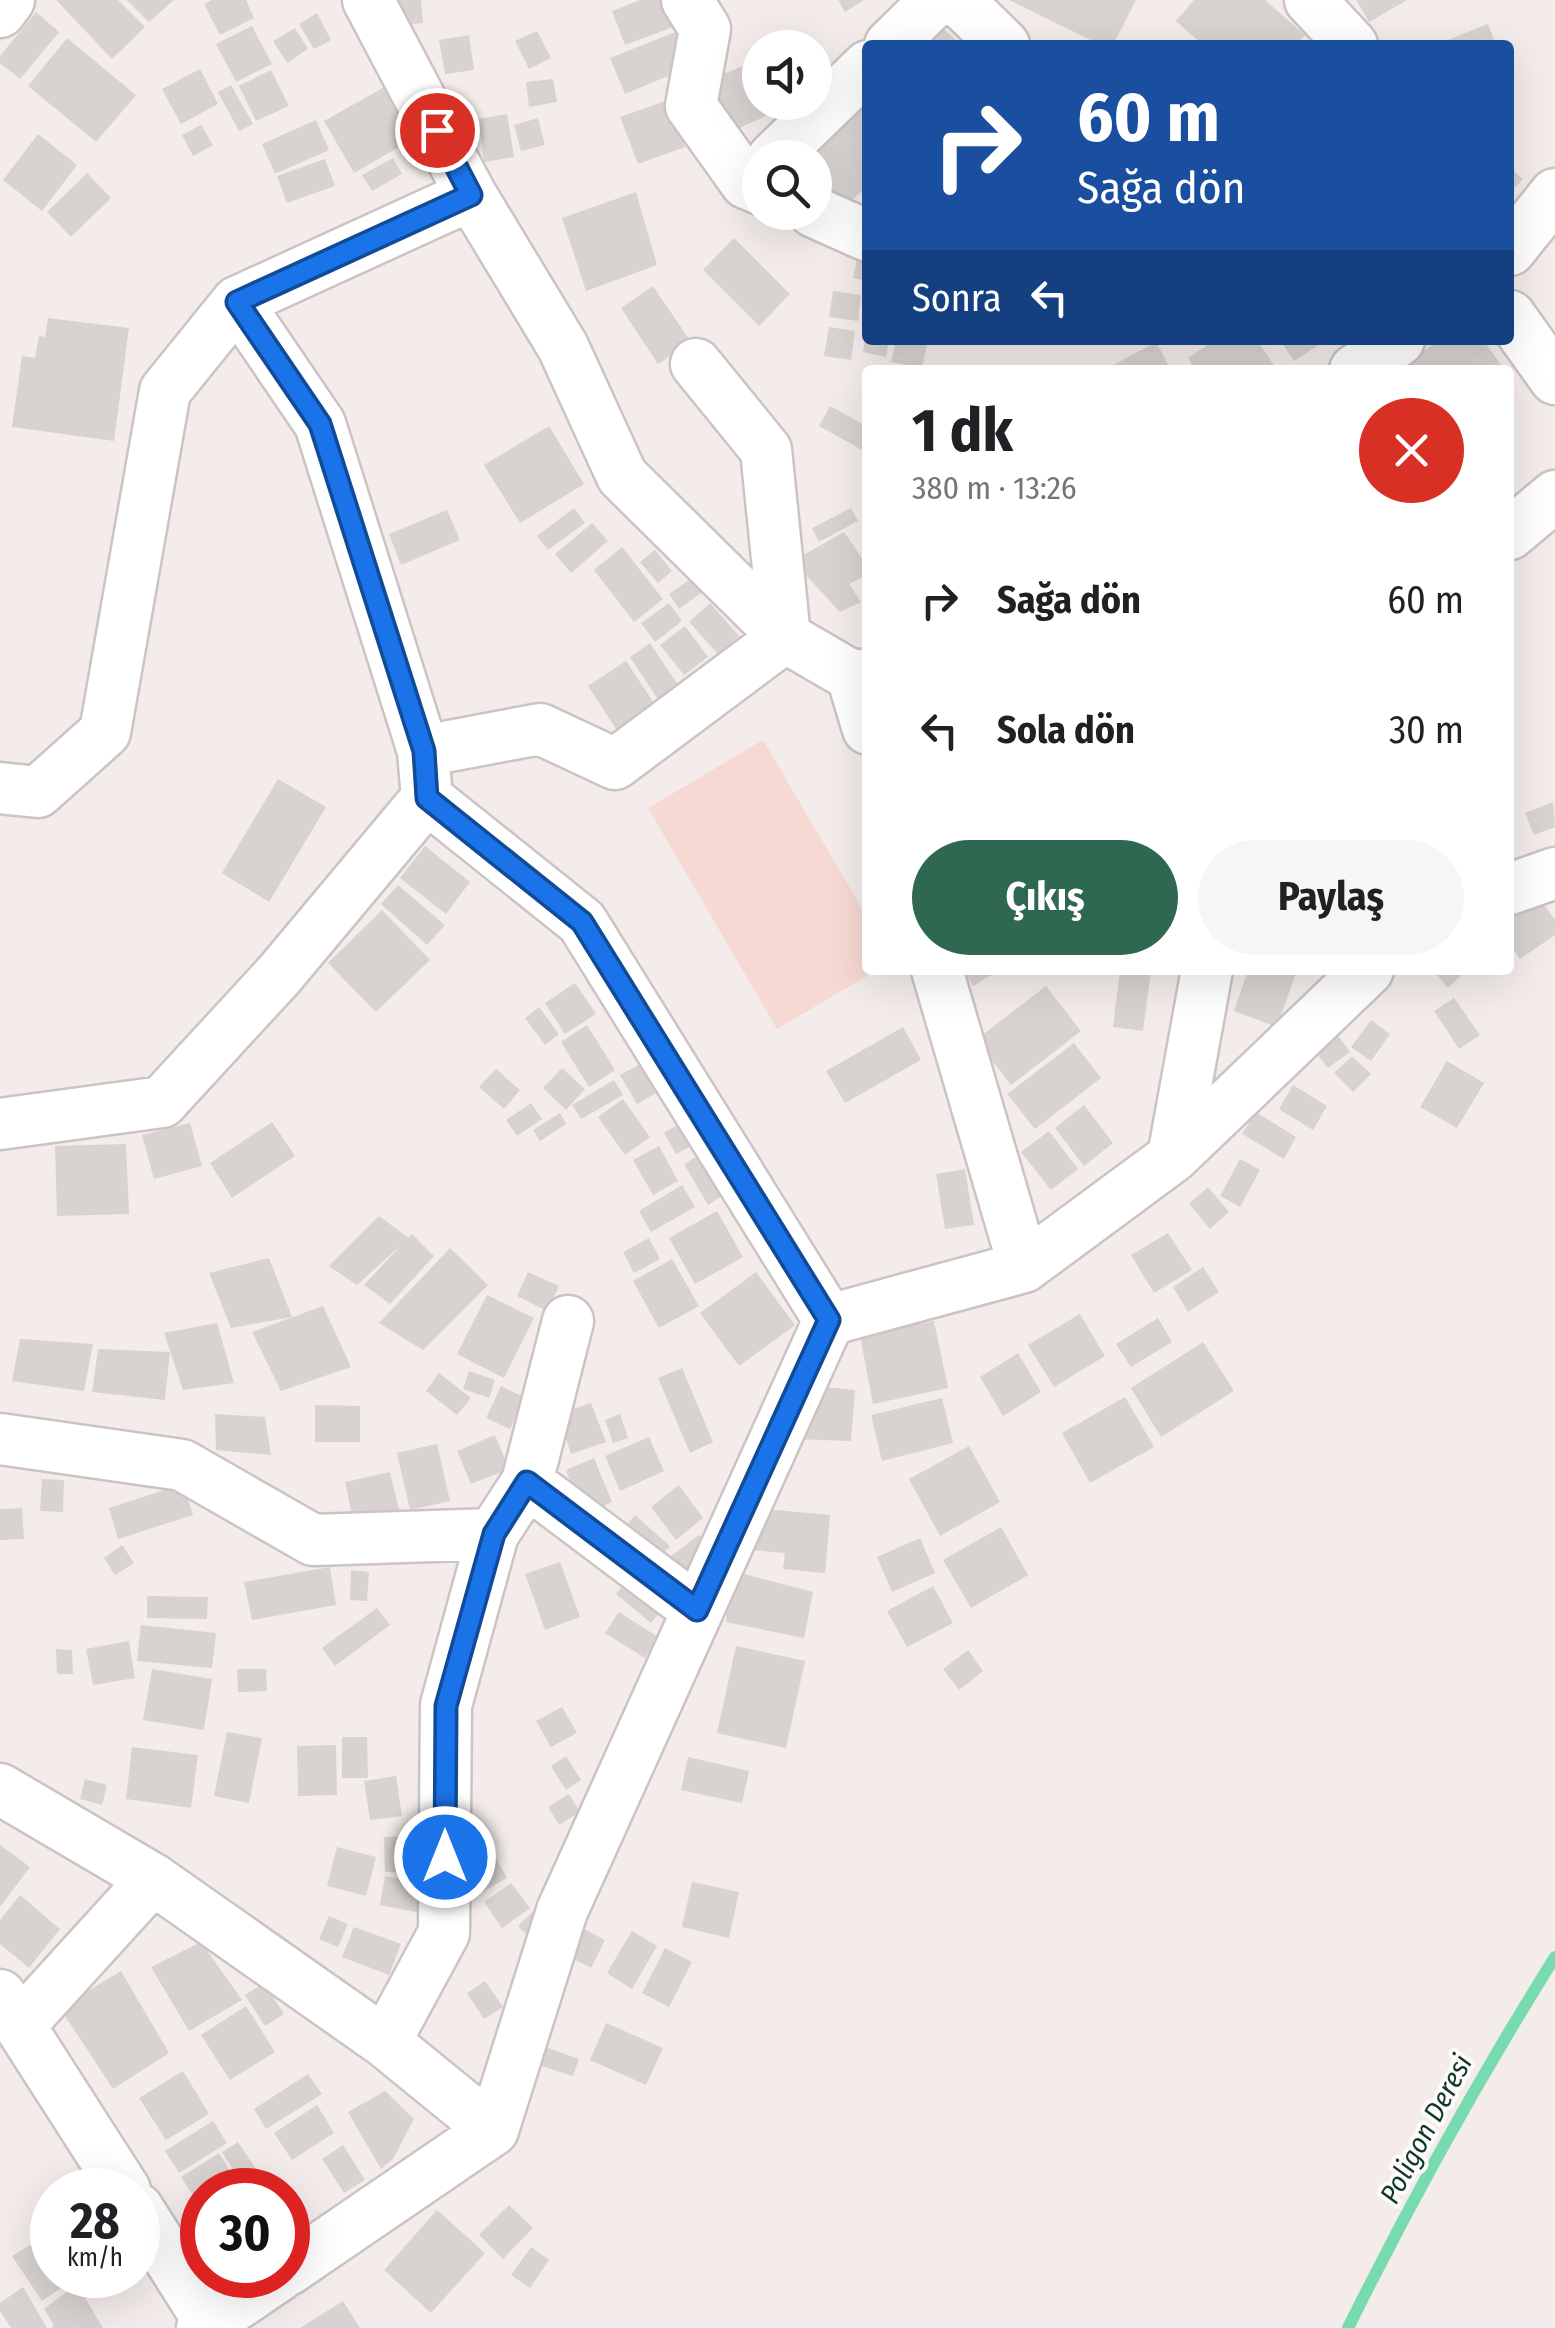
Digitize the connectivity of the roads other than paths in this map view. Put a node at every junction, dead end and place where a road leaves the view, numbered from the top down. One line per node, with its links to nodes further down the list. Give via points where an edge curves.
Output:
1 (9, 0): 7 (street)
2 (368, 0): 15 (street)
3 (687, 0): 13 (street, via 706,30 691,106)
4 (936, 0): 8 (street)
5 (958, 0): 9 (street)
6 (1310, 0): 10 (street)
7 (0, 12)
8 (895, 40)
9 (999, 40)
10 (1347, 40)
11 (862, 72): 12 (street)
12 (795, 140)
13 (742, 157)
14 (1555, 194): 18 (street)
15 (471, 195): 19 (street); 27 (street, via 563,347 622,476)
16 (832, 220): 17 (street)
17 (862, 233)
18 (1514, 245)
19 (237, 302): 29 (street, via 320,424); 30 (street, via 165,391 105,732 38,792)
20 (1514, 322): 24 (street)
21 (1392, 345): 23 (street)
22 (696, 364): 27 (street, via 766,450)
23 (1362, 365)
24 (1555, 379)
25 (1555, 496): 26 (street)
26 (1514, 531)
27 (784, 637): 28 (street); 29 (street, via 614,764 540,730)
28 (860, 675)
29 (425, 775): 36 (street, via 279,976 162,1102); 39 (street, via 582,922)
30 (0, 788)
31 (1555, 873): 32 (street)
32 (1514, 888)
33 (938, 975): 38 (street)
34 (1206, 975): 37 (street)
35 (1363, 975): 37 (street)
36 (0, 1124)
37 (1173, 1156): 38 (street)
38 (1024, 1267): 39 (street)
39 (829, 1320): 44 (street)
40 (568, 1321): 42 (street)
41 (0, 1439): 43 (street, via 182,1465 313,1540)
42 (527, 1482): 43 (street); 44 (street)
43 (494, 1534): 48 (street, via 446,1706 444,1933)
44 (697, 1610): 49 (street, via 562,1911)
45 (0, 1789): 46 (street)
46 (153, 1879): 47 (street); 48 (street)
47 (10, 2010): 50 (street)
48 (386, 2042): 49 (street)
49 (493, 2130): 52 (street)
50 (112, 2168)
51 (160, 2247): 54 (street)
52 (310, 2255)
53 (247, 2298): 54 (street)
54 (206, 2326)

